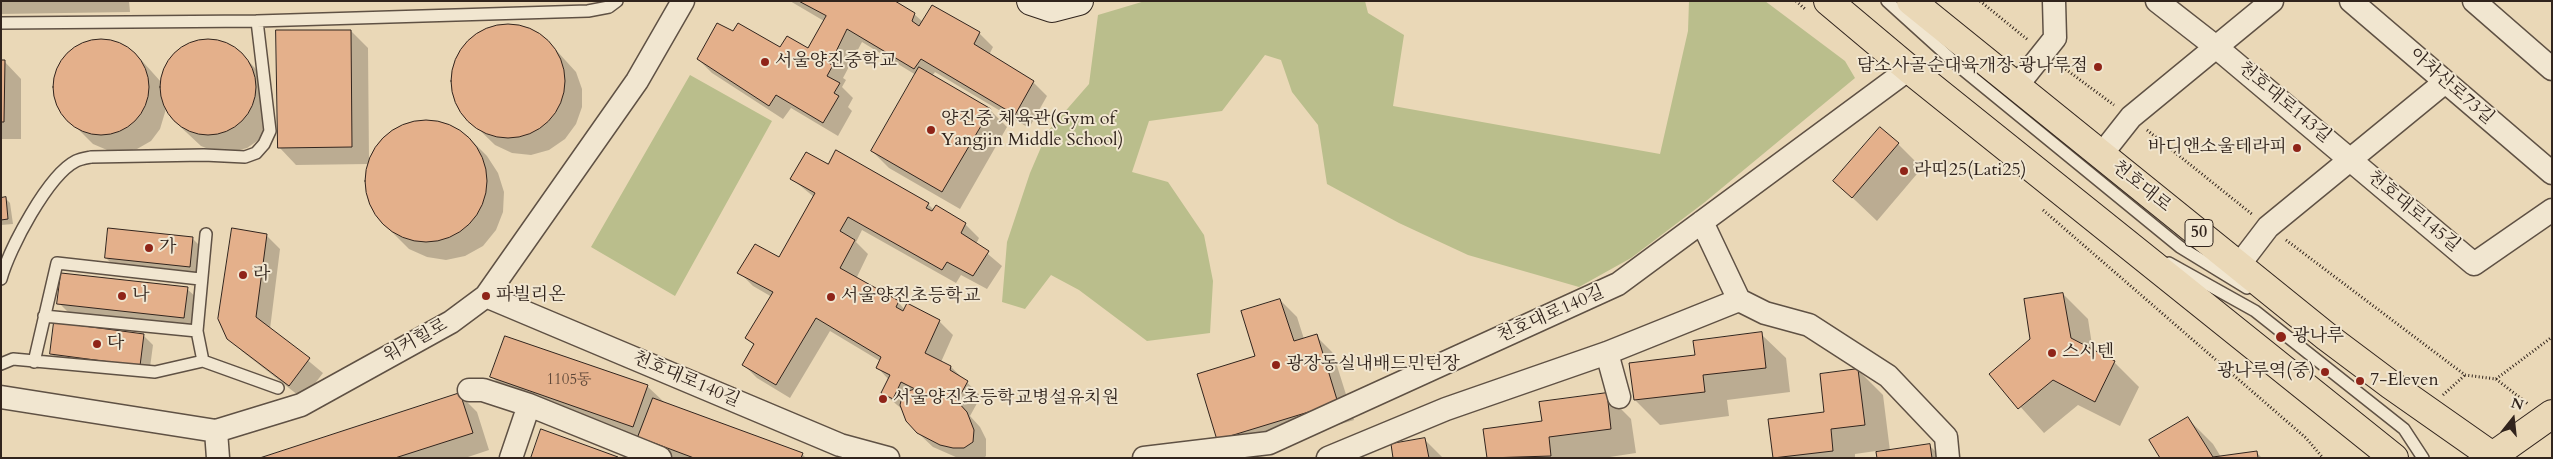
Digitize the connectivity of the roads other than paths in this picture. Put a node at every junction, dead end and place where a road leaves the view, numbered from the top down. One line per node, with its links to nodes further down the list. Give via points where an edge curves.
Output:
1 (617, 1): 13 (lane, via 609,7 588,11)
2 (683, 1): 30 (street, 워커힐로, via 637,81)
3 (1031, 1): 4 (street, via 1052,8)
4 (1079, 1)
5 (1887, 1): 34 (lane, via 1960,68 2180,247)
6 (1911, 1): 19 (main road, 천호대로 / 50)
7 (2054, 1): 19 (street, via 2055,38)
8 (2157, 1): 15 (street, 천호대로143길)
9 (2272, 1): 15 (street)
10 (2351, 1): 18 (street, 아차산로73길)
11 (2474, 1): 16 (street)
12 (1819, 7): 17 (main road)
13 (257, 22): 14 (lane); 28 (lane, via 270,131 256,153 245,157 100,157 75,162 60,175 28,220 9,254)
14 (1, 23)
15 (2216, 47): 20 (street, via 2131,117); 21 (street, 천호대로143길)
16 (2552, 69)
17 (1909, 70): 24 (street, 천호대로140길); 25 (main road)
18 (2445, 82): 21 (street, 천호대로145길); 22 (street, 아차산로73길)
19 (2016, 87): 20 (main road, 천호대로 / 50)
20 (2101, 155): 27 (main road, 천호대로 / 50)
21 (2351, 160): 23 (street, 천호대로145길, via 2474,264); 27 (street, 천호대로145길, via 2268,227)
22 (2552, 173)
23 (2552, 210)
24 (1702, 222): 31 (street); 46 (street, 천호대로140길, via 1618,284)
25 (2113, 231): 56 (main road); 57 (lane, via 2255,311 2404,429)
26 (206, 234): 29 (lane)
27 (2239, 265): 34 (main road, 천호대로 / 50)
28 (1, 279)
29 (200, 279): 32 (lane, via 56,264); 33 (lane)
30 (486, 296): 45 (street, 워커힐로, via 451,322 301,405); 47 (street, 천호대로140길)
31 (1739, 300): 35 (street); 55 (street, via 1765,313 1809,325 1888,376 1946,437)
32 (44, 316): 33 (lane); 37 (lane)
33 (197, 331): 36 (lane)
34 (2327, 337): 48 (main road, 천호대로 / 50)
35 (1607, 353): 42 (street); 54 (street, via 1446,409)
36 (203, 361): 37 (lane, via 155,372); 39 (lane)
37 (34, 362): 38 (lane, via 13,360)
38 (1, 364)
39 (278, 388)
40 (469, 390): 43 (street, via 483,390)
41 (1, 397): 45 (street, 워커힐로)
42 (1619, 397)
43 (529, 405): 50 (street); 51 (street)
44 (2549, 416): 48 (main road)
45 (216, 431): 49 (street)
46 (1270, 450): 53 (street, 천호대로140길)
47 (836, 452): 52 (street, 천호대로140길)
48 (2492, 457)
49 (218, 458)
50 (511, 458)
51 (660, 458)
52 (888, 458)
53 (1144, 458)
54 (1328, 458)
55 (1948, 458)
56 (2394, 458)
57 (2422, 458)

